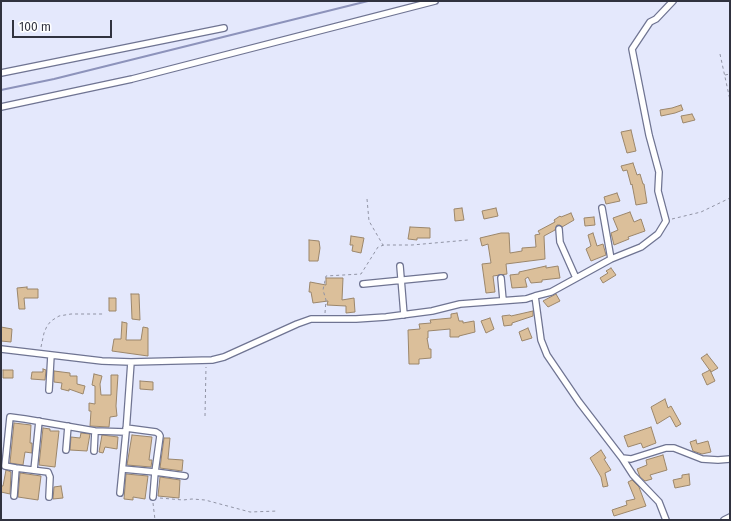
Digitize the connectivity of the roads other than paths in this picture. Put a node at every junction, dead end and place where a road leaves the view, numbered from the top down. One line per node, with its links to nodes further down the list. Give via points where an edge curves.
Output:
1 (435, 1): 5 (street, via 132,79)
2 (673, 1): 8 (street, via 650,22 632,49 659,172 658,191 666,221 649,242)
3 (224, 28): 4 (street)
4 (1, 73)
5 (1, 107)
6 (602, 208): 8 (street)
7 (559, 229): 12 (street, via 560,242)
8 (611, 259): 12 (street)
9 (400, 266): 13 (street)
10 (444, 276): 13 (street)
11 (501, 278): 16 (street)
12 (576, 278): 15 (street, via 552,292)
13 (401, 281): 14 (street); 17 (street)
14 (362, 284)
15 (535, 296): 16 (street); 28 (street, via 541,340 547,355)
16 (503, 300): 17 (street, via 460,304)
17 (404, 315): 20 (street, via 356,320 305,320 224,357 206,361)
18 (1, 349): 19 (street)
19 (51, 355): 20 (street); 21 (street)
20 (130, 362): 24 (street)
21 (49, 390)
22 (39, 421): 23 (street); 30 (street, via 12,417 10,419 5,464 7,467); 32 (street)
23 (68, 426): 25 (street); 26 (street)
24 (126, 430): 25 (street); 31 (street); 33 (street, via 159,434)
25 (95, 431): 27 (street)
26 (66, 450)
27 (94, 451)
28 (622, 458): 29 (street, via 631,459 674,448 702,459); 40 (street, via 659,502)
29 (730, 459)
30 (16, 468): 32 (street); 36 (street)
31 (123, 469): 33 (street); 35 (street)
32 (34, 470): 37 (street, via 49,472)
33 (155, 472): 34 (street); 38 (street)
34 (185, 476)
35 (120, 492)
36 (14, 496)
37 (49, 497)
38 (153, 497)
39 (730, 517): 41 (street)
40 (666, 520)
41 (724, 520)

